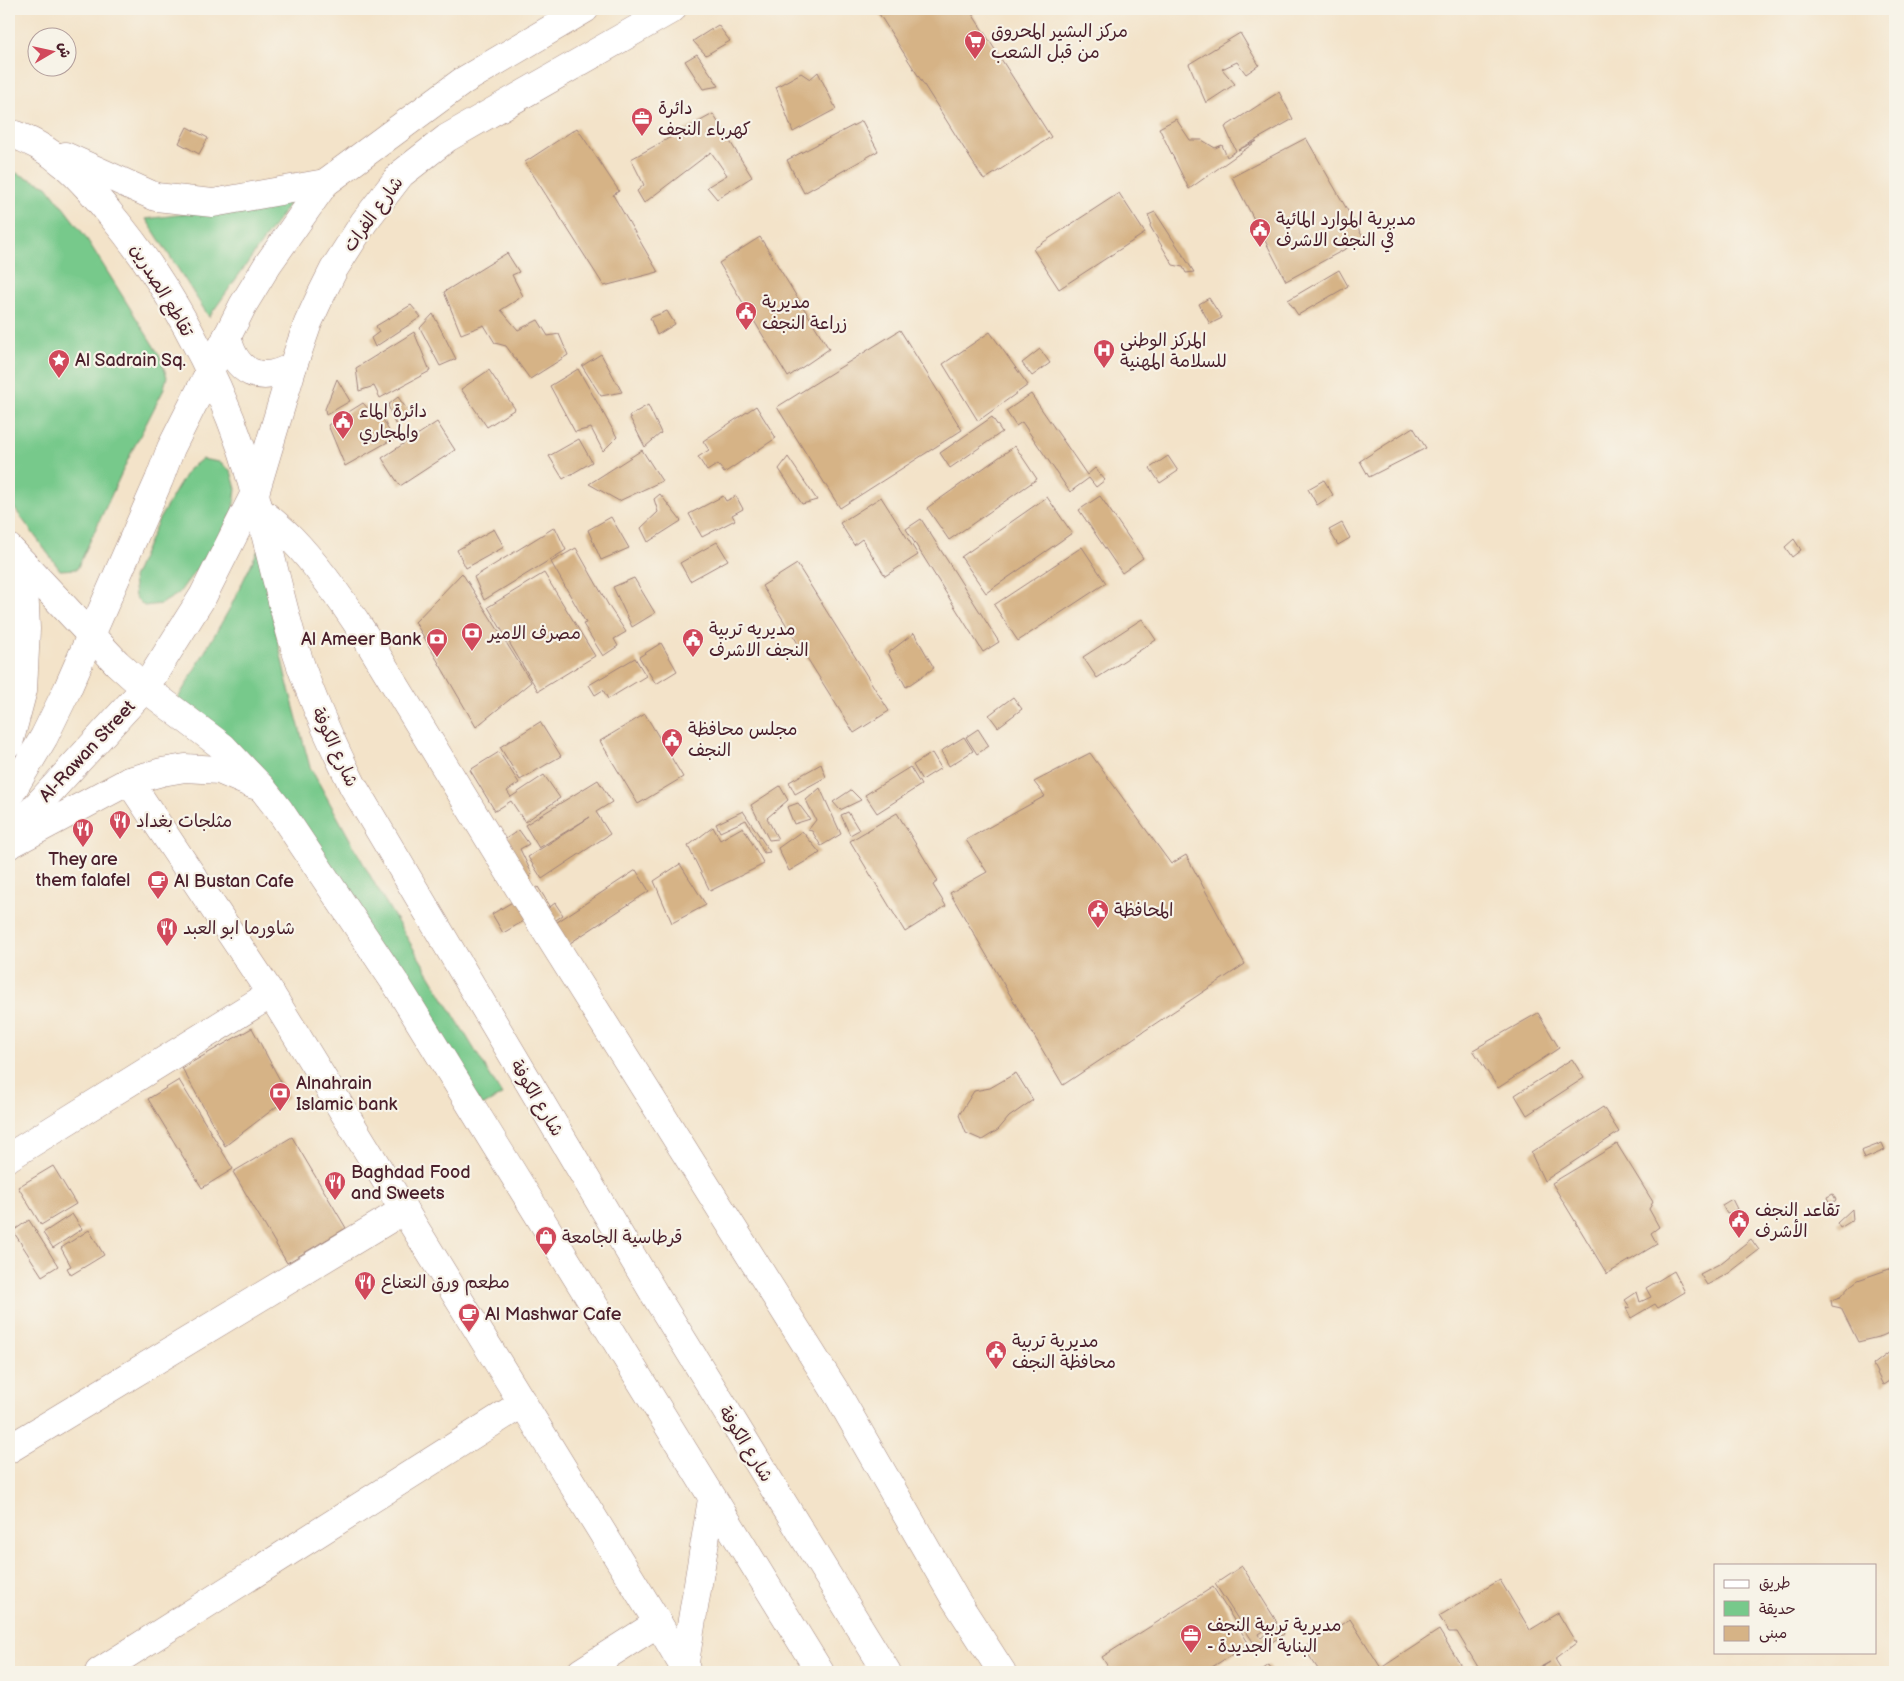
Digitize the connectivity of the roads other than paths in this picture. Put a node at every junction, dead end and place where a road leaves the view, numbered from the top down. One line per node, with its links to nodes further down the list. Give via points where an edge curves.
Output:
1 (585, 9): 5 (main road, via 463,81)
2 (672, 9): 7 (main road, شارع الفرات, via 447,138 401,174 364,222 334,269 308,323)
3 (9, 133): 4 (main road, تقاطع الصدرين)
4 (38, 144): 5 (main road, via 156,197 213,203); 8 (main road, تقاطع الصدرين, via 63,163 130,238 185,323)
5 (325, 183): 6 (main road, via 268,264)
6 (227, 336): 7 (main road, via 230,350 238,363 250,372 265,376); 8 (main road)
7 (293, 366): 9 (main road, شارع الفرات)
8 (209, 374): 9 (main road, تقاطع الصدرين, via 226,408); 11 (main road, Al-Rawan Street, via 171,448)
9 (257, 501): 12 (main road, Al-Rawan Street); 30 (main road, شارع الكوفة, via 305,677 331,743 353,786 655,1295); 31 (main road, via 317,568 364,634 522,893 839,1397 955,1599)
10 (12, 552): 11 (main road); 13 (main road, via 26,629 23,690)
11 (91, 637): 12 (main road); 16 (main road, Al-Rawan Street, via 44,737)
12 (145, 688): 15 (main road, via 223,747); 17 (main road, Al-Rawan Street)
13 (9, 742)
14 (129, 781): 15 (main road, via 185,768 219,770); 18 (main road); 19 (main road)
15 (262, 788): 24 (main road, via 398,987)
16 (9, 796)
17 (9, 836)
18 (9, 845)
19 (271, 994): 20 (main road); 21 (main road)
20 (9, 1157)
21 (404, 1210): 22 (main road); 23 (main road)
22 (523, 1404): 25 (main road); 27 (main road)
23 (9, 1449)
24 (712, 1498): 26 (main road); 29 (main road)
25 (658, 1623): 26 (main road); 28 (main road)
26 (686, 1670)
27 (99, 1672)
28 (581, 1672)
29 (820, 1672)
30 (886, 1672)
31 (1002, 1672)

